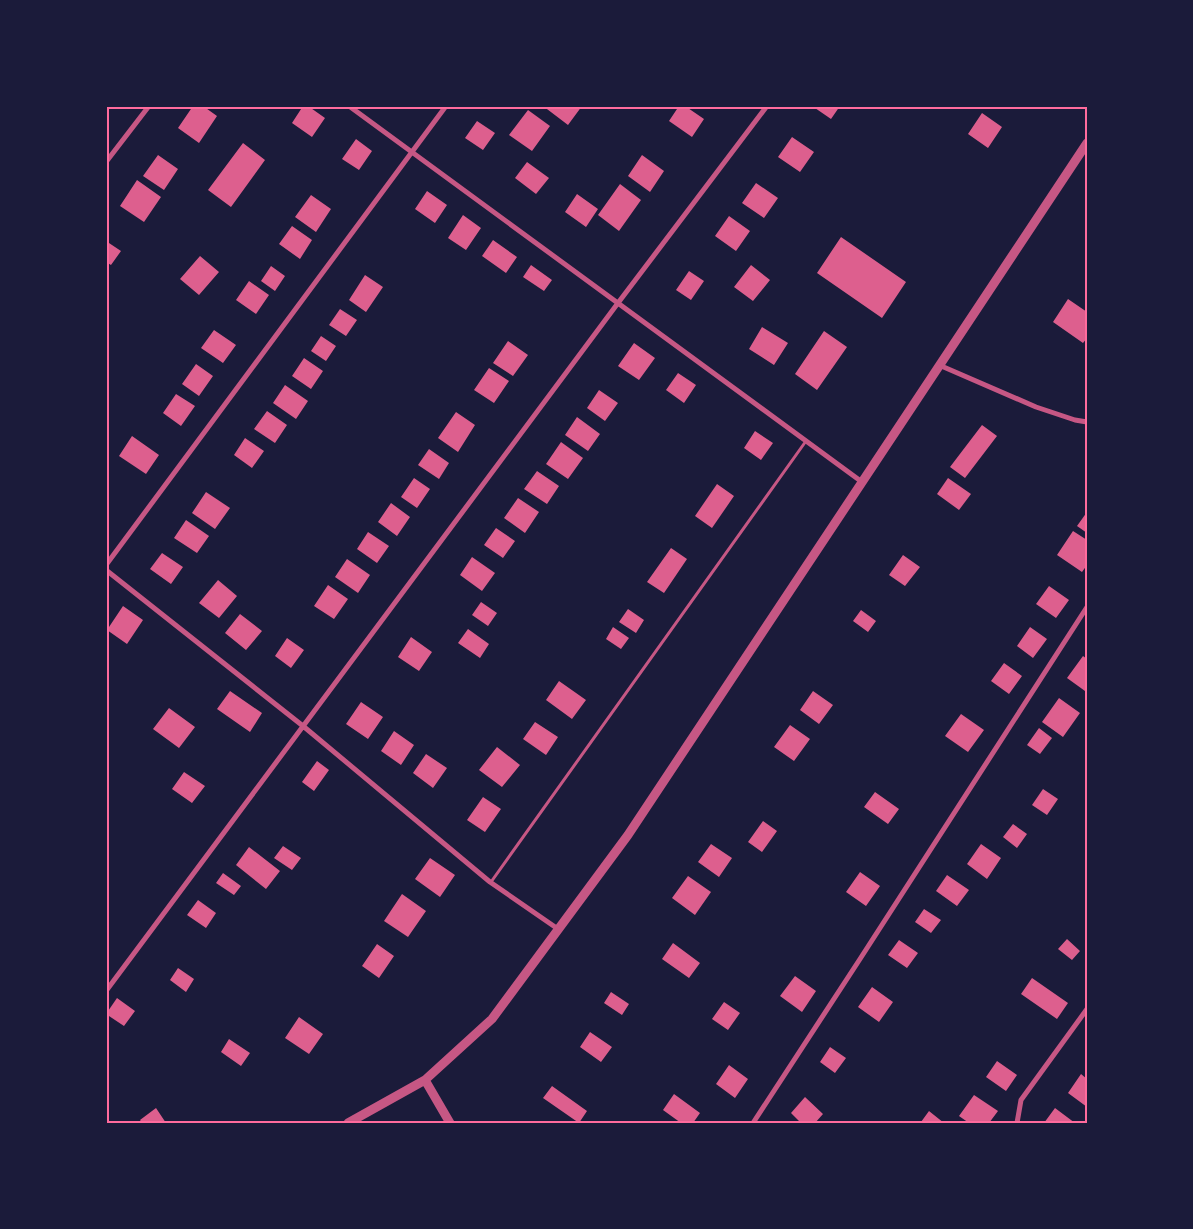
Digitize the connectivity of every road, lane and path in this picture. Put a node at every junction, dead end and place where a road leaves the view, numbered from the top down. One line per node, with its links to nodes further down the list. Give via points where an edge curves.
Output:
1 (149, 106): 7 (street)
2 (349, 106): 6 (street)
3 (446, 106): 6 (street)
4 (767, 106): 8 (street)
5 (1087, 143): 9 (street)
6 (411, 152): 8 (street); 13 (street)
7 (106, 162)
8 (618, 303): 11 (street); 16 (street)
9 (939, 365): 10 (street, via 1036,408); 12 (street)
10 (1087, 422)
11 (806, 441): 12 (street); 17 (lane)
12 (862, 482): 18 (street, via 628,835)
13 (106, 565)
14 (106, 570): 16 (street)
15 (1087, 606): 24 (street)
16 (304, 726): 17 (street); 19 (street)
17 (490, 882): 18 (street)
18 (558, 929): 21 (street, via 492,1019)
19 (106, 991)
20 (1087, 1009): 25 (street, via 1021,1100)
21 (425, 1080): 22 (street); 23 (street)
22 (348, 1123)
23 (450, 1123)
24 (753, 1123)
25 (1017, 1123)

